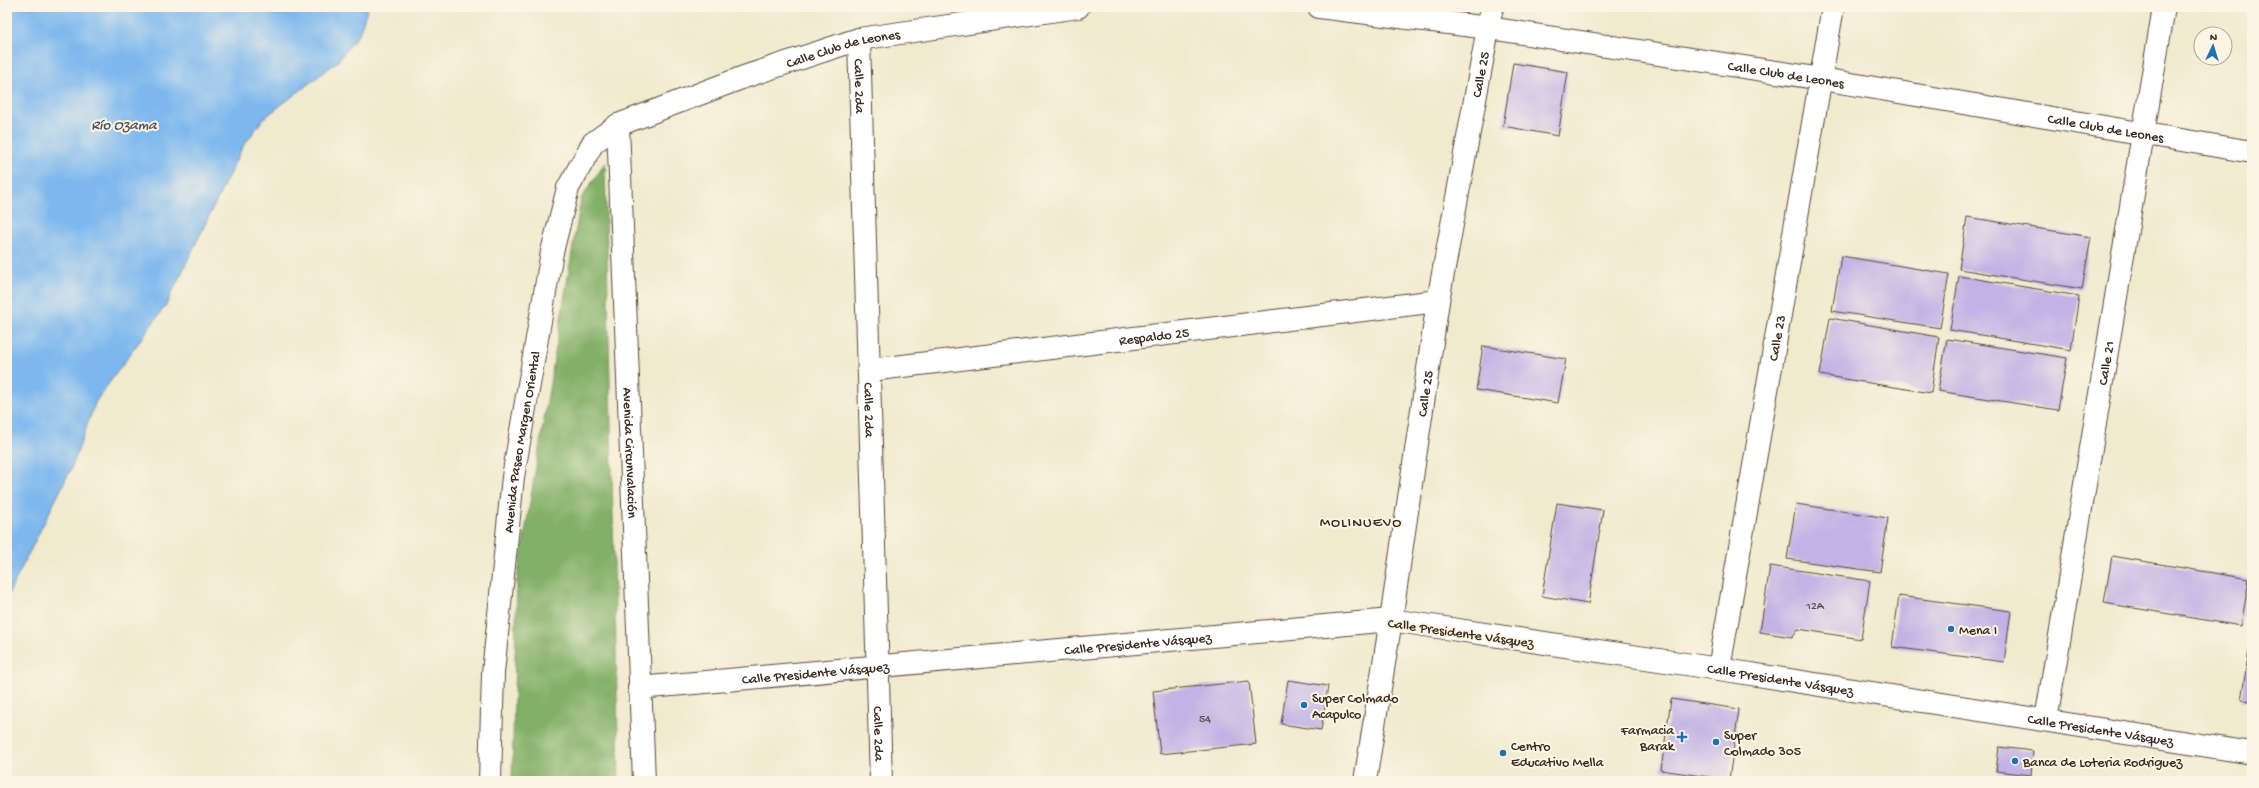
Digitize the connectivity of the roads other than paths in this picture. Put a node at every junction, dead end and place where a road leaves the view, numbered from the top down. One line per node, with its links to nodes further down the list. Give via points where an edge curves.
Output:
1 (1078, 7): 6 (street, Calle Club de Leones)
2 (1319, 7): 5 (street, Calle Club de Leones)
3 (1833, 7): 7 (street, Calle 23)
4 (2164, 7): 9 (street, Calle 21)
5 (1491, 17): 7 (street, Calle Club de Leones); 11 (street, Calle 25)
6 (859, 39): 8 (street, Calle Club de Leones, via 744,77); 12 (street, Calle 2da)
7 (1822, 79): 9 (street, Calle Club de Leones); 15 (street, Calle 23)
8 (618, 125): 16 (street, Avenida Circunvalación); 19 (street, Avenida Paseo Margen Oriental, via 593,143 568,188 552,252 513,477 493,673)
9 (2144, 135): 10 (street, Calle Club de Leones); 17 (street, Calle 21)
10 (2252, 152)
11 (1438, 301): 12 (street, Respaldo 25); 13 (street, Calle 25)
12 (870, 370): 14 (street, Calle 2da)
13 (1391, 620): 14 (street, Calle Presidente Vásquez); 15 (street, Calle Presidente Vásquez); 22 (street, Calle 25)
14 (878, 667): 16 (street, Calle Presidente Vásquez); 21 (street, Calle 2da)
15 (1719, 669): 17 (street, Calle Presidente Vásquez)
16 (640, 688): 20 (street, Avenida Circunvalación)
17 (2046, 720): 18 (street, Calle Presidente Vásquez)
18 (2252, 753)
19 (490, 781)
20 (644, 781)
21 (881, 781)
22 (1365, 781)

